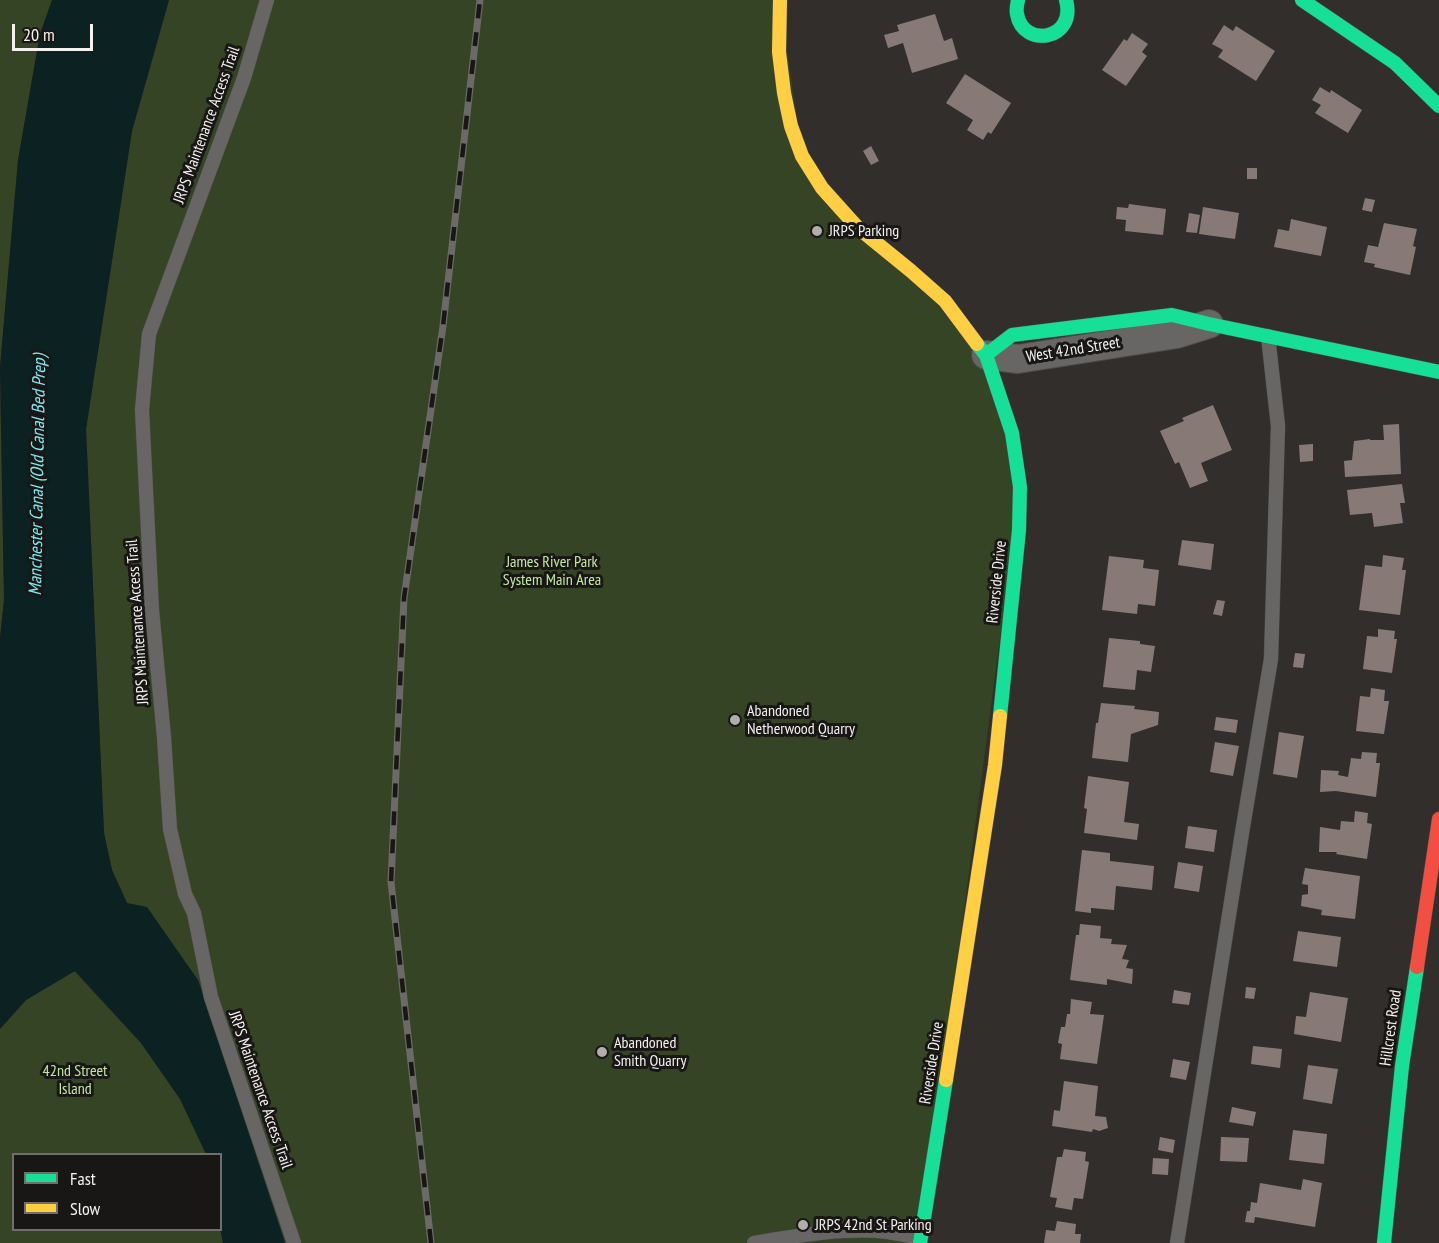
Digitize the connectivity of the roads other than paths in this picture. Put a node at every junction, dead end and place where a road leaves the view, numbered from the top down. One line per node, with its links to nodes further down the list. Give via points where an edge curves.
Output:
1 (267, 0): 15 (lane, JRPS Maintenance Access Trail, via 243,78 149,334 142,410 152,610 170,829 185,894 194,913 211,998)
2 (780, 0): 9 (street, Riverside Drive, via 779,52 784,93 802,156 822,188 857,227 945,301)
3 (1018, 0): 4 (street, via 1015,6 1020,26 1038,37 1058,32 1065,24)
4 (1066, 0)
5 (1302, 0): 6 (street, via 1395,63)
6 (1439, 106)
7 (1209, 324): 8 (street, West 42nd Street); 9 (street, West 42nd Street, via 1177,334 1018,359)
8 (1268, 336): 10 (street, West 42nd Street); 17 (lane, via 1278,426 1271,659)
9 (986, 355): 14 (street, Riverside Drive, via 1012,433 1020,487 1019,530 995,765)
10 (1439, 372)
11 (1439, 819): 12 (street, Hillcrest Road)
12 (1437, 849): 18 (street, Hillcrest Road, via 1402,1066)
13 (809, 1239): 14 (lane, via 833,1232 879,1232); 16 (lane)
14 (920, 1240)
15 (294, 1243)
16 (754, 1243)
17 (1178, 1243)
18 (1384, 1243)

